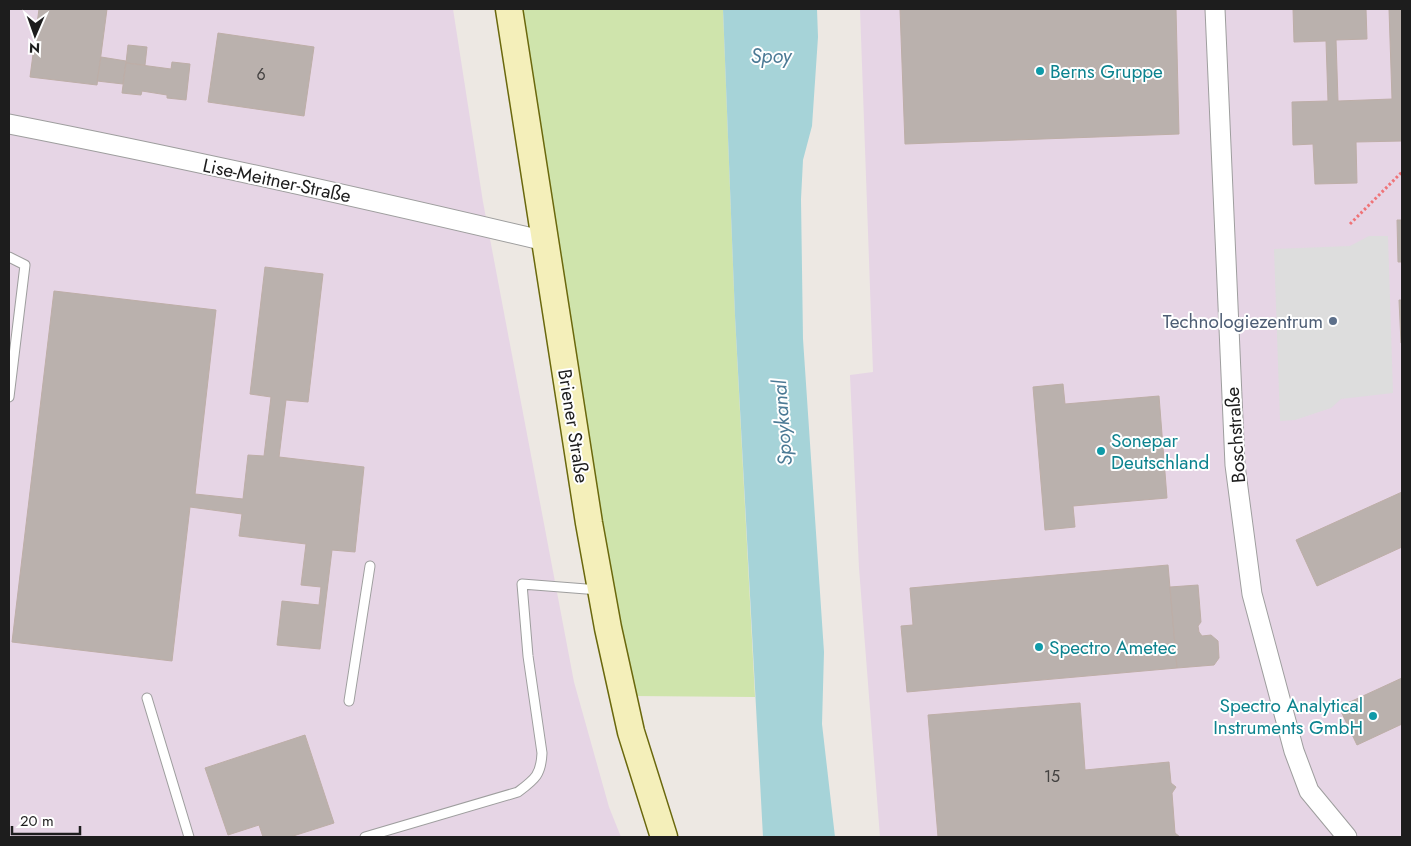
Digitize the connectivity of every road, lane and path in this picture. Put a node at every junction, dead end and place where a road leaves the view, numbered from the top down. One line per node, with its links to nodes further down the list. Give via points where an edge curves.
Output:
1 (509, 9): 6 (street, Briener Straße)
2 (1215, 9): 16 (street, Boschstraße, via 1235,465 1252,594 1291,742 1309,791)
3 (9, 124): 6 (street, Lise-Meitner-Straße)
4 (1402, 172): 5 (path)
5 (1350, 224)
6 (545, 240): 10 (street, Briener Straße)
7 (9, 257): 8 (lane, via 25,265)
8 (9, 397)
9 (370, 566): 12 (lane)
10 (602, 590): 14 (lane, via 522,584 528,656 542,753 536,778 518,792); 15 (street, Briener Straße, via 630,732)
11 (148, 698): 13 (lane)
12 (349, 700)
13 (189, 837)
14 (365, 837)
15 (664, 837)
16 (1347, 837)

